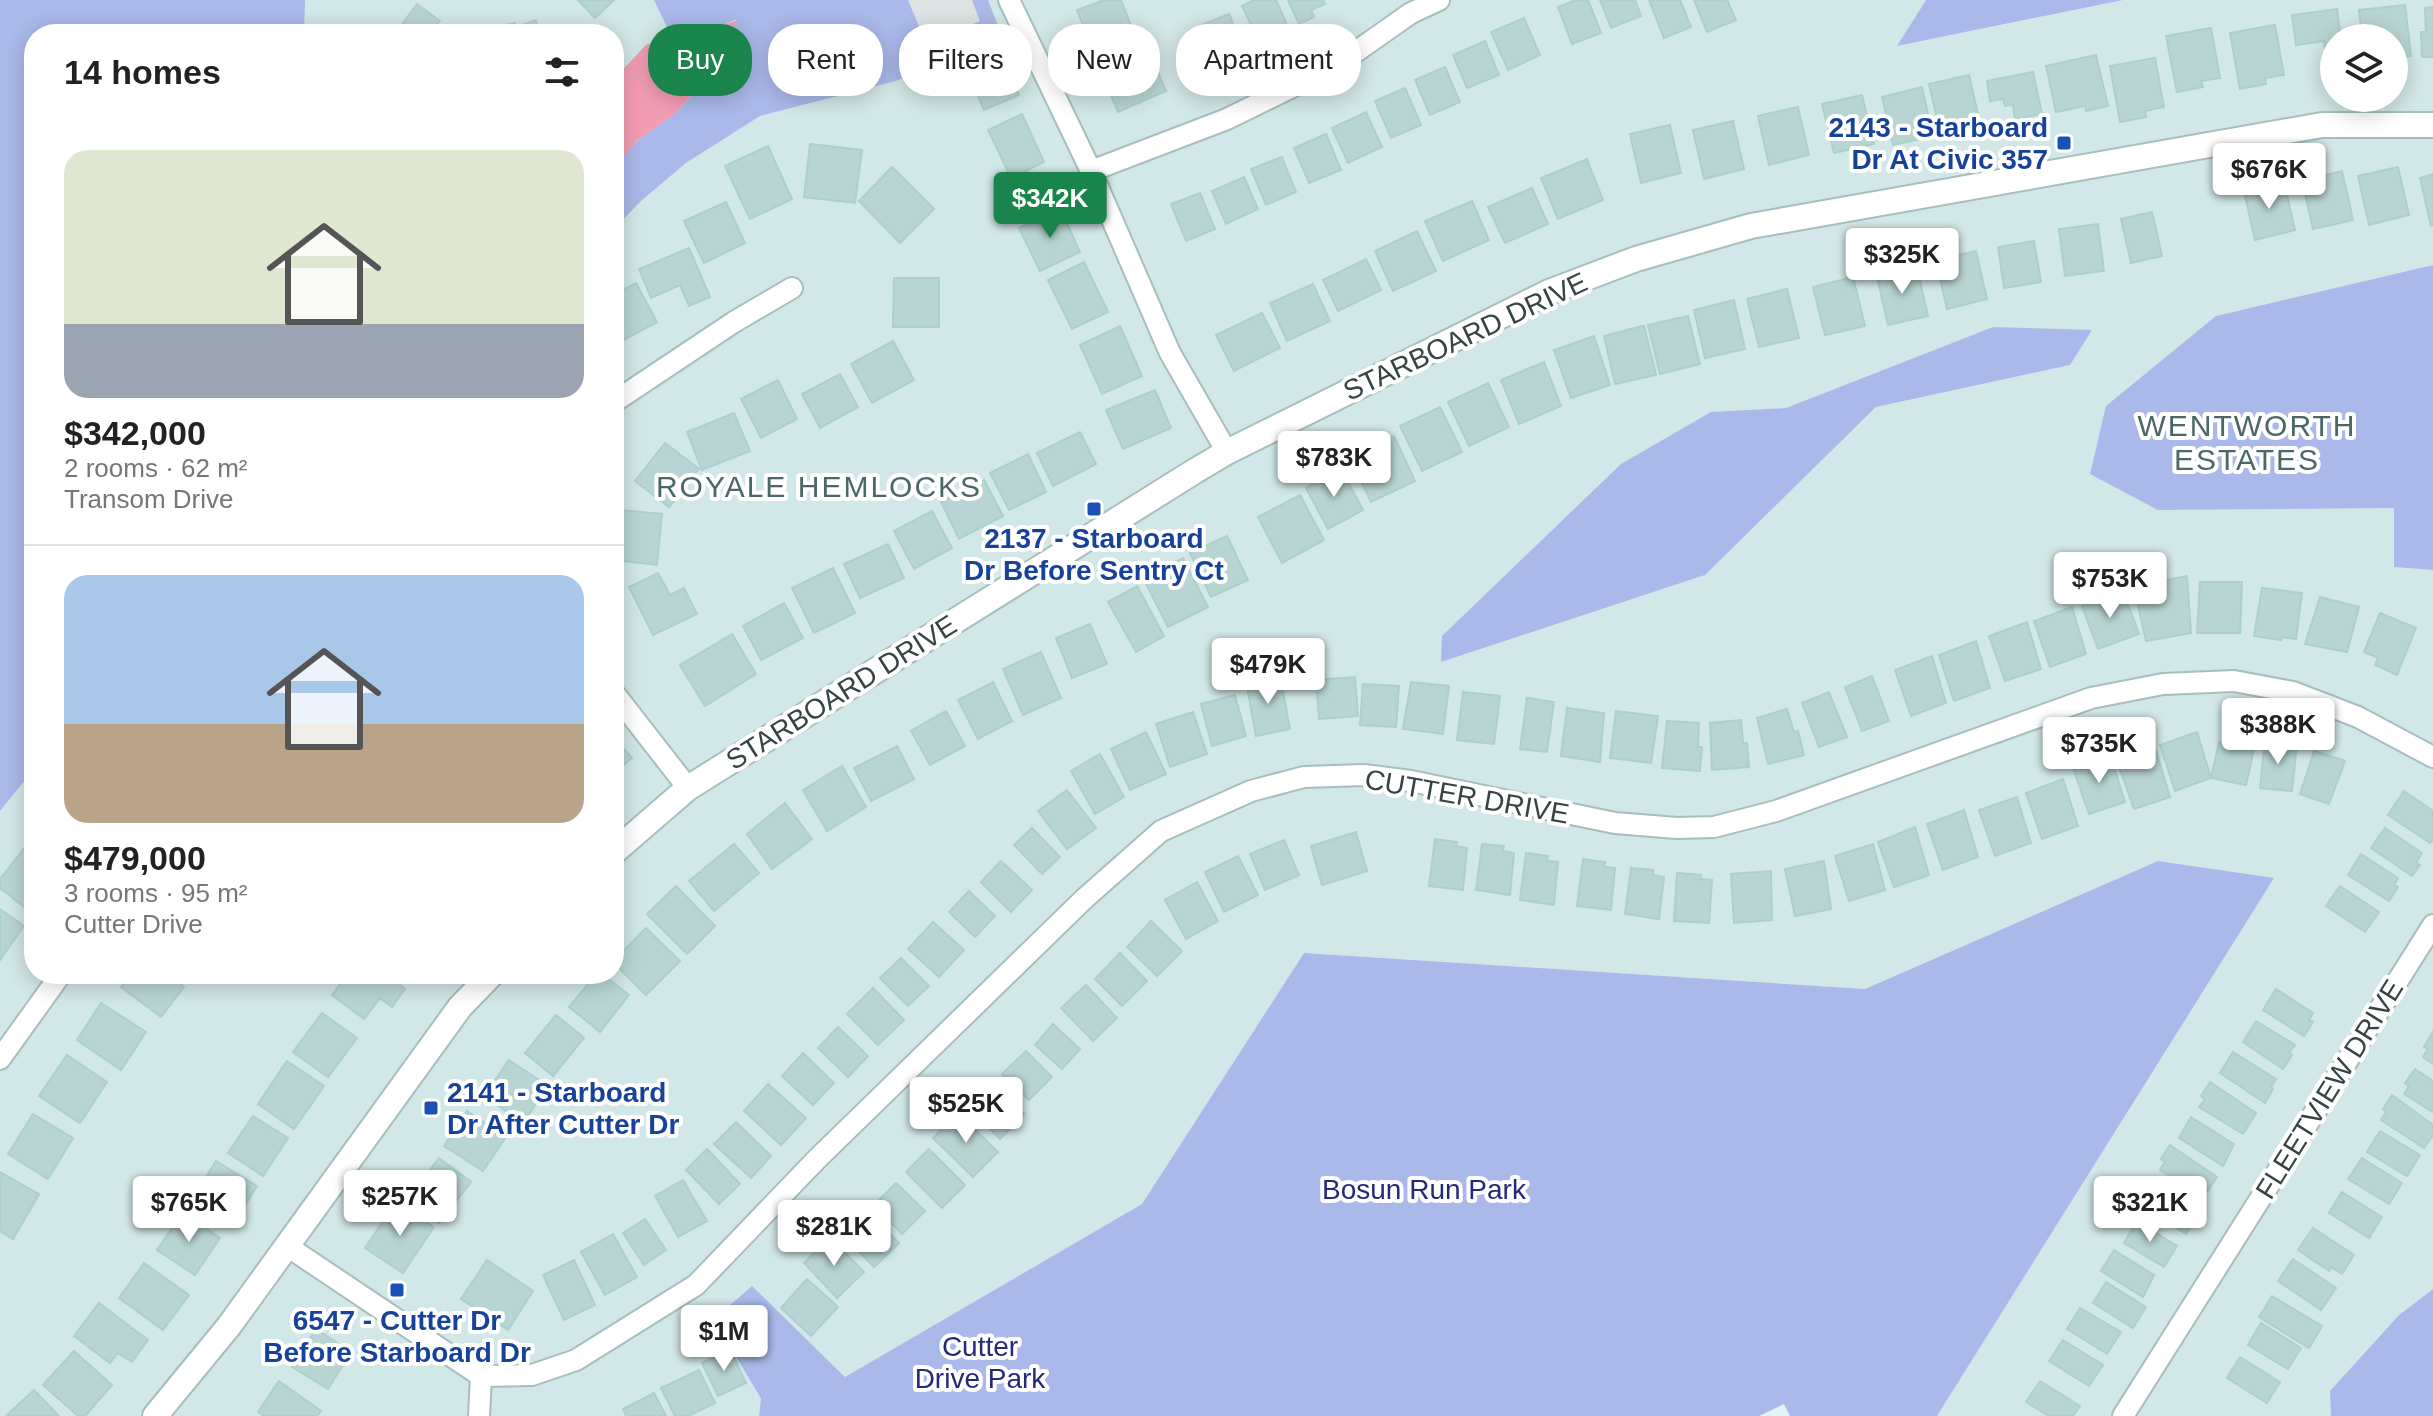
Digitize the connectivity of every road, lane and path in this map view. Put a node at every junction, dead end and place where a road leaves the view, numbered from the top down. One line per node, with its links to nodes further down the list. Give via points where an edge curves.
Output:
1 (1009, 0): 4 (street)
2 (1439, 0): 4 (street, via 1411,13 1337,65 1227,119)
3 (2433, 125): 7 (street, STARBOARD DRIVE, via 2322,125 1751,226 1636,259 1549,292)
4 (1091, 171): 7 (street, via 1170,353)
5 (792, 288): 6 (street)
6 (624, 395)
7 (1227, 452): 10 (street, STARBOARD DRIVE)
8 (624, 706): 10 (street)
9 (2433, 757): 17 (street, CUTTER DRIVE, via 2293,692 2234,681 2163,684 2091,698 1776,811 1714,827 1615,823 1364,775 1304,777 1251,791 1161,831 1084,899 696,1285 576,1360 532,1375)
10 (688, 788): 11 (street, STARBOARD DRIVE)
11 (624, 843)
12 (2433, 925): 20 (street, FLEETVIEW DRIVE)
13 (54, 984): 15 (street)
14 (482, 984): 16 (street, via 460,1007)
15 (0, 1059)
16 (287, 1246): 17 (street); 18 (street)
17 (481, 1376): 19 (street)
18 (155, 1416)
19 (479, 1416)
20 (2123, 1416)

